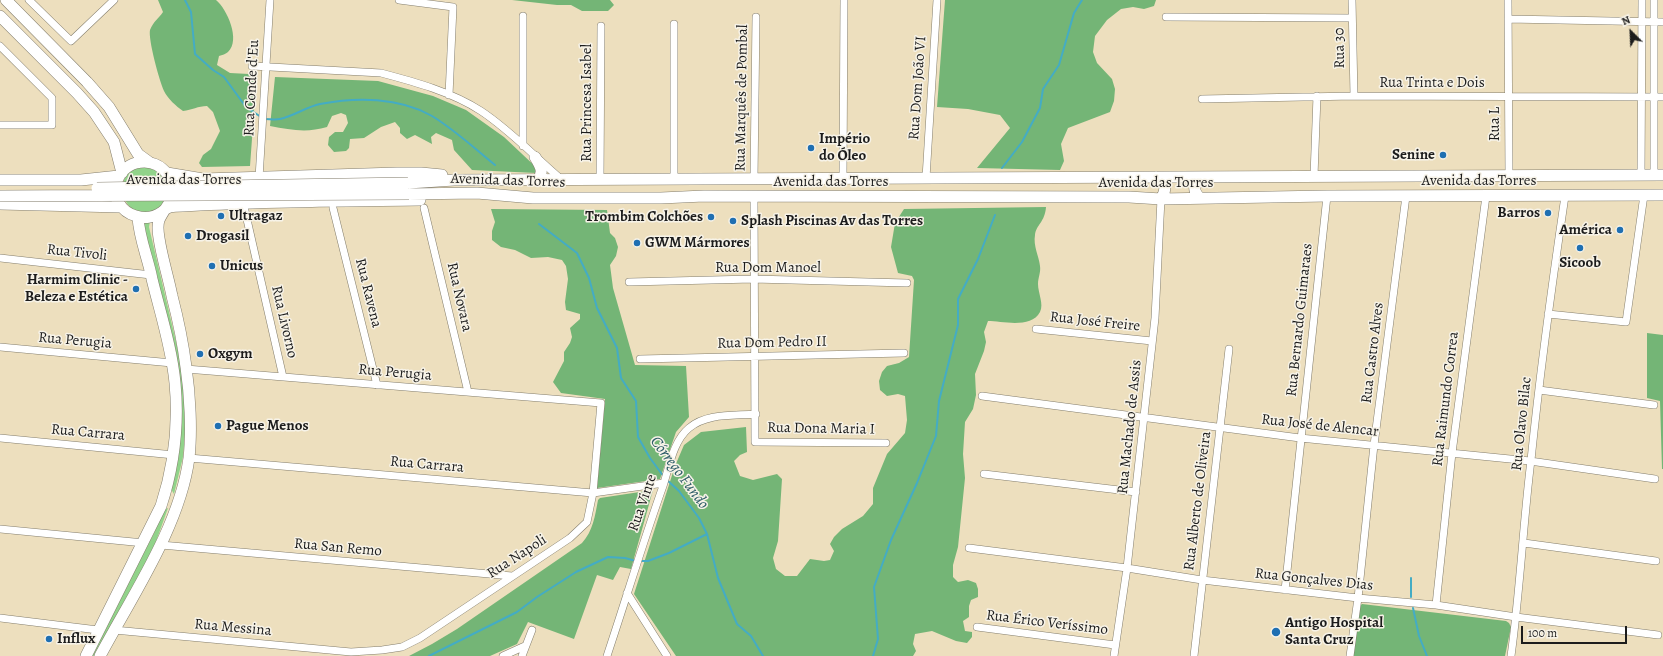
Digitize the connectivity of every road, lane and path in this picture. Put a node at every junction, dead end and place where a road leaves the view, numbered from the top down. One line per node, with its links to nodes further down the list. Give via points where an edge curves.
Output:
1 (6, 0): 37 (main road, via 87,82 109,107 138,154)
2 (29, 0): 3 (street, via 71,41)
3 (114, 0)
4 (270, 0): 25 (street, Rua Conde d'Eu)
5 (399, 0): 26 (street, via 453,7)
6 (844, 0): 51 (street)
7 (937, 0): 47 (street, Rua Dom João VI)
8 (1352, 0): 16 (street, Rua 30)
9 (1508, 0): 17 (street, Rua L)
10 (1642, 0): 18 (street)
11 (1654, 0): 19 (street)
12 (0, 16): 39 (main road, via 94,112 114,142)
13 (523, 16): 35 (street)
14 (756, 17): 50 (street, Rua Marquês de Pombal)
15 (1166, 17): 16 (street)
16 (1352, 18): 28 (street, Rua 30)
17 (1508, 19): 18 (street); 29 (street, Rua L)
18 (1642, 22): 19 (street); 30 (street)
19 (1654, 22): 20 (street); 31 (street)
20 (1663, 22)
21 (674, 24): 48 (street)
22 (601, 26): 56 (street, Rua Princesa Isabel)
23 (0, 46): 34 (street, via 52,98 52,125)
24 (252, 66): 25 (street)
25 (266, 66): 26 (street, via 381,73); 46 (street, Rua Conde d'Eu)
26 (449, 95): 35 (street, via 481,111)
27 (1318, 96): 28 (street, Rua Trinta e Dois); 33 (street, Rua Trinta e Dois); 42 (street)
28 (1354, 96): 29 (street, Rua Trinta e Dois)
29 (1508, 97): 30 (street, Rua Trinta e Dois); 43 (street, Rua L)
30 (1642, 97): 31 (street, Rua Trinta e Dois); 40 (street)
31 (1654, 97): 32 (street, Rua Trinta e Dois); 41 (street)
32 (1663, 97)
33 (1202, 99)
34 (0, 125)
35 (523, 146): 36 (street)
36 (535, 157): 54 (main road, via 541,172); 55 (street)
37 (149, 162): 38 (main road); 39 (main road, via 132,164)
38 (164, 171): 46 (main road, via 203,179); 73 (main road, via 173,186)
39 (120, 174): 52 (main road, via 80,180); 76 (main road, via 116,183 116,200)
40 (1641, 175): 41 (main road, Avenida das Torres); 43 (main road, Avenida das Torres)
41 (1659, 175)
42 (1314, 176): 43 (main road, Avenida das Torres); 45 (main road, Avenida das Torres)
43 (1508, 176)
44 (1156, 177): 45 (main road, Avenida das Torres); 47 (main road, Avenida das Torres); 70 (main road, via 1165,184)
45 (1223, 177): 69 (main road, via 1204,179 1195,184 1195,194)
46 (259, 178): 53 (main road, via 420,173 442,175)
47 (926, 178): 51 (main road, Avenida das Torres)
48 (674, 179): 49 (main road, Avenida das Torres); 56 (main road, Avenida das Torres)
49 (727, 179): 50 (main road, Avenida das Torres); 62 (main road, via 696,184 696,193)
50 (754, 179): 51 (main road, Avenida das Torres)
51 (843, 179)
52 (0, 180)
53 (454, 180): 54 (main road, Avenida das Torres); 57 (main road, Avenida das Torres)
54 (537, 180): 55 (main road, Avenida das Torres)
55 (561, 180): 56 (main road, Avenida das Torres)
56 (600, 180)
57 (409, 188): 58 (main road, Avenida das Torres, bridge); 61 (main road, Avenida das Torres, bridge); 68 (main road, Avenida das Torres)
58 (0, 189)
59 (1644, 195): 60 (main road, Avenida das Torres); 67 (main road, Avenida das Torres); 82 (street, via 1626,322)
60 (1663, 195)
61 (0, 196)
62 (704, 196): 63 (main road, Avenida das Torres); 68 (main road, Avenida das Torres)
63 (754, 196): 70 (main road, Avenida das Torres); 79 (street)
64 (1327, 196): 65 (main road, Avenida das Torres); 69 (main road, Avenida das Torres); 103 (street, Rua Bernardo Guimaraes)
65 (1406, 196): 66 (main road, Avenida das Torres); 105 (street, Rua Castro Alves)
66 (1486, 196): 67 (main road, Avenida das Torres); 106 (street, Rua Raimundo Correa)
67 (1565, 196): 82 (street, Rua Olavo Bilac)
68 (533, 198): 71 (main road)
69 (1200, 198): 70 (main road, Avenida das Torres)
70 (1161, 199): 84 (street, Rua Machado de Assis)
71 (243, 202): 73 (main road); 92 (street, Rua Livorno)
72 (0, 204): 76 (main road)
73 (168, 207): 76 (main road, via 155,216); 91 (main road, via 158,223 159,236)
74 (333, 208): 93 (street, Rua Ravena)
75 (424, 208): 95 (street, Rua Novara)
76 (129, 212): 78 (main road, via 142,243)
77 (0, 258): 78 (street, Rua Tivoli)
78 (151, 275): 90 (main road)
79 (753, 279): 80 (street, Rua Dom Manoel); 81 (street, Rua Dom Manoel); 88 (street)
80 (629, 282)
81 (907, 283)
82 (1548, 314): 94 (street, Rua Olavo Bilac)
83 (1036, 329): 84 (street, Rua José Freire)
84 (1152, 341): 100 (street, Rua Machado de Assis)
85 (0, 348): 90 (street, Rua Perugia)
86 (1228, 349): 101 (street, Rua Alberto de Oliveira)
87 (904, 353): 88 (street, Rua Dom Pedro II)
88 (754, 357): 89 (street, Rua Dom Pedro II); 99 (street)
89 (640, 359)
90 (172, 363): 107 (main road, via 177,418)
91 (186, 369): 92 (street, Rua Perugia); 108 (main road, via 190,414)
92 (283, 377): 93 (street, Rua Perugia)
93 (377, 385): 95 (street, Rua Perugia)
94 (1539, 390): 98 (street); 109 (street, Rua Olavo Bilac)
95 (468, 392): 97 (street, Rua Perugia)
96 (982, 396): 100 (street, Rua José de Alencar)
97 (600, 403): 115 (street, Rua Napoli)
98 (1654, 405)
99 (756, 414): 104 (street, Rua Dona Maria I, via 755,442); 112 (street, Rua Vinte, via 711,417 700,420 688,428 682,435)
100 (1144, 417): 101 (street, Rua José de Alencar); 114 (street, Rua Machado de Assis)
101 (1220, 428): 103 (street, Rua José de Alencar); 127 (street, Rua Alberto de Oliveira)
102 (0, 438): 107 (street, Rua Carrara)
103 (1300, 438): 105 (street, Rua José de Alencar); 128 (street, Rua Bernardo Guimaraes)
104 (886, 443)
105 (1374, 445): 106 (street, Rua José de Alencar); 130 (street, Rua Castro Alves)
106 (1452, 453): 109 (street, Rua José de Alencar); 131 (street, Rua Raimundo Correa)
107 (174, 455): 113 (main road)
108 (189, 458): 115 (street, Rua Carrara); 116 (main road)
109 (1530, 461): 111 (street, Rua José de Alencar); 121 (street, Rua Olavo Bilac)
110 (984, 474): 114 (street)
111 (1655, 479)
112 (664, 482): 115 (street, Rua Carrara); 129 (street, Rua Vinte)
113 (167, 488): 116 (main road, via 171,498); 117 (main road)
114 (1136, 492): 125 (street, Rua Machado de Assis)
115 (593, 493): 126 (street, Rua Napoli, via 587,522 570,538)
116 (179, 498): 118 (main road)
117 (161, 506): 118 (main road, via 168,506); 120 (main road)
118 (173, 514): 122 (main road)
119 (0, 529): 120 (street)
120 (144, 543): 135 (main road)
121 (1524, 543): 124 (street); 132 (street, Rua Olavo Bilac)
122 (161, 545): 126 (street, Rua San Remo); 136 (main road)
123 (969, 548): 125 (street, Rua Gonçalves Dias)
124 (1656, 561)
125 (1127, 568): 127 (street, Rua Gonçalves Dias); 139 (street, Rua Machado de Assis)
126 (512, 576): 141 (street, Rua Napoli, via 420,638 402,647)
127 (1202, 580): 128 (street, Rua Gonçalves Dias); 149 (street, Rua Alberto de Oliveira)
128 (1285, 590): 130 (street, Rua Gonçalves Dias)
129 (627, 593): 146 (street, Rua Vinte); 147 (street)
130 (1358, 598): 131 (street, Rua Gonçalves Dias); 150 (street, Rua Castro Alves)
131 (1436, 605): 132 (street, Rua Gonçalves Dias)
132 (1516, 617): 138 (street, Rua Gonçalves Dias); 151 (street, Rua Olavo Bilac)
133 (0, 618): 135 (street)
134 (977, 627): 139 (street, Rua Érico Veríssimo)
135 (98, 630): 142 (main road)
136 (114, 630): 141 (street, Rua Messina); 143 (main road)
137 (532, 630): 140 (street)
138 (1658, 635)
139 (1115, 645): 148 (street, Rua Machado de Assis)
140 (525, 646): 144 (street); 145 (street)
141 (348, 654)
142 (86, 656)
143 (100, 656)
144 (503, 656)
145 (522, 656)
146 (607, 656)
147 (667, 656)
148 (1114, 656)
149 (1194, 656)
150 (1350, 656)
151 (1511, 656)

